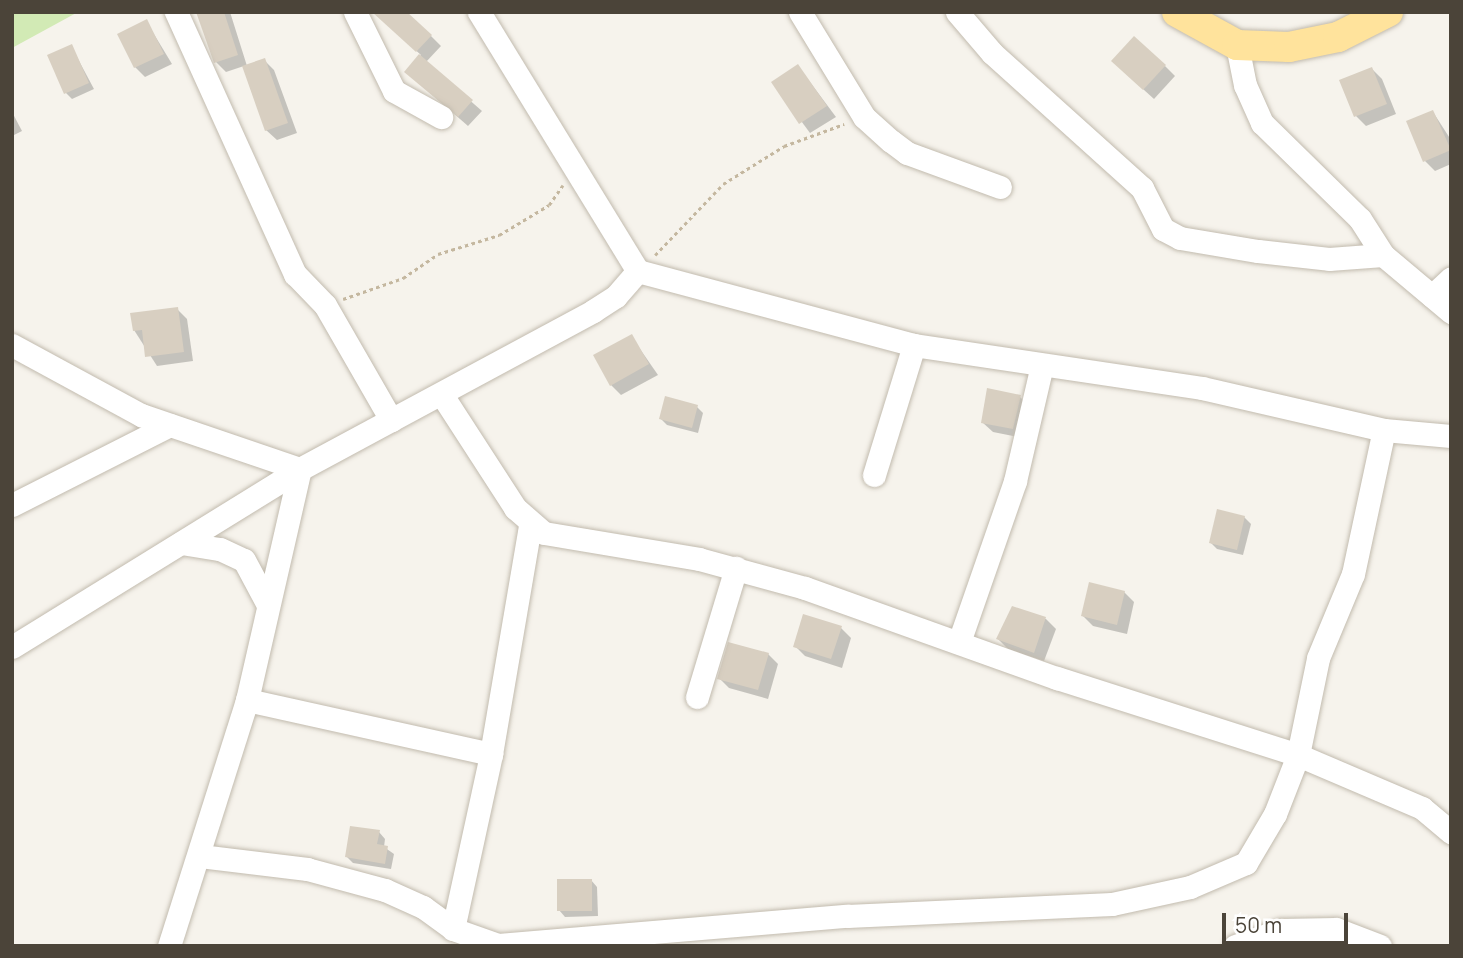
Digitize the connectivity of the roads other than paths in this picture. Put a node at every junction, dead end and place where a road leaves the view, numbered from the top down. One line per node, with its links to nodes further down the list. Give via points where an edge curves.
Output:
1 (176, 12): 20 (street, via 295,274 325,305)
2 (355, 12): 9 (street, via 394,90)
3 (479, 12): 12 (street)
4 (800, 12): 10 (street, via 864,117 907,153)
5 (957, 12): 11 (street, via 992,53 1142,188 1163,229 1180,238 1258,251 1329,259)
6 (1177, 12): 8 (main road)
7 (1388, 12): 8 (main road, via 1338,37 1289,47)
8 (1237, 45): 11 (street, via 1245,85 1262,123 1360,219)
9 (441, 117)
10 (1000, 187)
11 (1383, 255): 14 (street)
12 (638, 271): 17 (street); 19 (street, via 616,296 593,311)
13 (1451, 278): 14 (street)
14 (1432, 296): 15 (street)
15 (1451, 312)
16 (12, 345): 21 (street, via 141,415)
17 (914, 345): 18 (street); 25 (street)
18 (1042, 365): 22 (street, via 1254,398); 31 (street, via 1015,481)
19 (442, 395): 20 (street); 27 (street)
20 (391, 420): 24 (street)
21 (170, 425): 24 (street); 26 (street)
22 (1384, 430): 23 (street); 36 (street, via 1353,573 1318,657)
23 (1451, 436)
24 (300, 470): 28 (street); 30 (street)
25 (874, 475)
26 (12, 505)
27 (530, 525): 29 (street, via 544,533); 35 (street)
28 (181, 543): 30 (street, via 220,549 244,560); 32 (street)
29 (736, 568): 31 (street); 33 (street)
30 (268, 605): 34 (street)
31 (959, 642): 36 (street)
32 (12, 647)
33 (696, 697)
34 (247, 700): 35 (street); 38 (street)
35 (491, 754): 39 (street)
36 (1298, 755): 37 (street, via 1422,808); 39 (street, via 1275,814 1246,863 1190,887 1112,904 847,916 498,944)
37 (1451, 832)
38 (200, 856): 39 (street, via 307,869 385,890 423,907); 40 (street)
39 (453, 929)
40 (169, 946)
41 (1235, 946): 42 (street, via 1282,930 1336,929)
42 (1380, 946)

